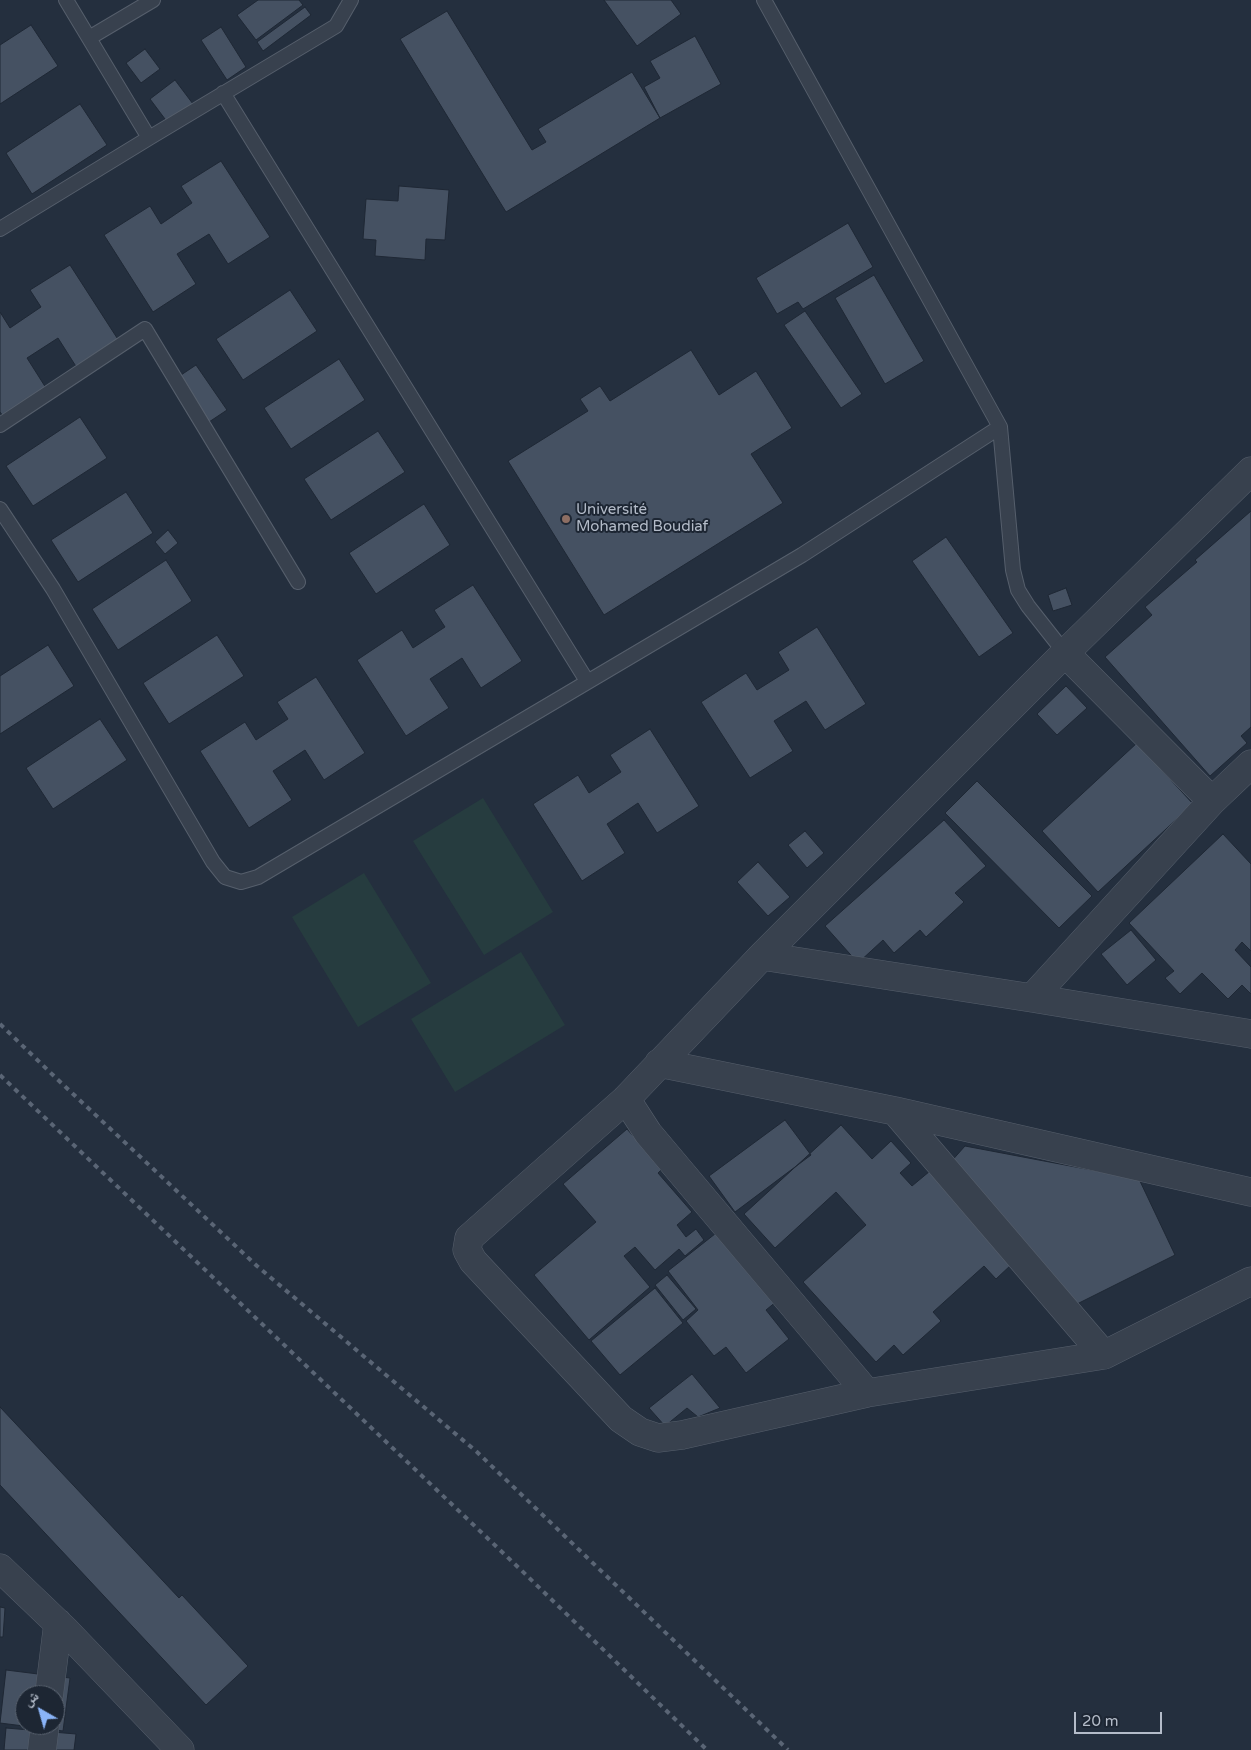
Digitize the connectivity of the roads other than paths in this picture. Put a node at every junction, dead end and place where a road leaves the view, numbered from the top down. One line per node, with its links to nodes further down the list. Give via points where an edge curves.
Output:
1 (66, 0): 5 (lane)
2 (153, 0): 5 (lane)
3 (351, 0): 6 (lane, via 336,26)
4 (764, 0): 10 (lane)
5 (89, 38): 7 (lane)
6 (223, 93): 7 (lane); 15 (lane)
7 (149, 138): 8 (lane)
8 (0, 229)
9 (0, 425): 13 (lane, via 145,329)
10 (1000, 427): 14 (lane, via 1013,570 1018,590); 15 (lane, via 802,555)
11 (1251, 470): 14 (street)
12 (0, 509): 15 (lane, via 53,589 213,862 226,877 241,882 258,877)
13 (298, 582)
14 (1065, 653): 17 (street); 18 (street)
15 (587, 681)
16 (1251, 764): 17 (street)
17 (1212, 801): 19 (street)
18 (762, 956): 19 (street); 21 (street)
19 (1032, 998): 20 (street)
20 (1251, 1034)
21 (659, 1063): 22 (street); 23 (street)
22 (626, 1099): 27 (street, via 648,1132); 27 (street, via 469,1238 468,1250 473,1261 621,1419 640,1432 658,1438 682,1435)
23 (894, 1111): 24 (street); 26 (street)
24 (1251, 1192)
25 (1251, 1281): 26 (street)
26 (1104, 1354): 27 (street)
27 (867, 1393)
28 (0, 1568): 29 (street)
29 (58, 1624): 30 (street); 33 (street)
30 (50, 1685)
31 (44, 1735): 32 (street)
32 (42, 1750)
33 (180, 1750)

